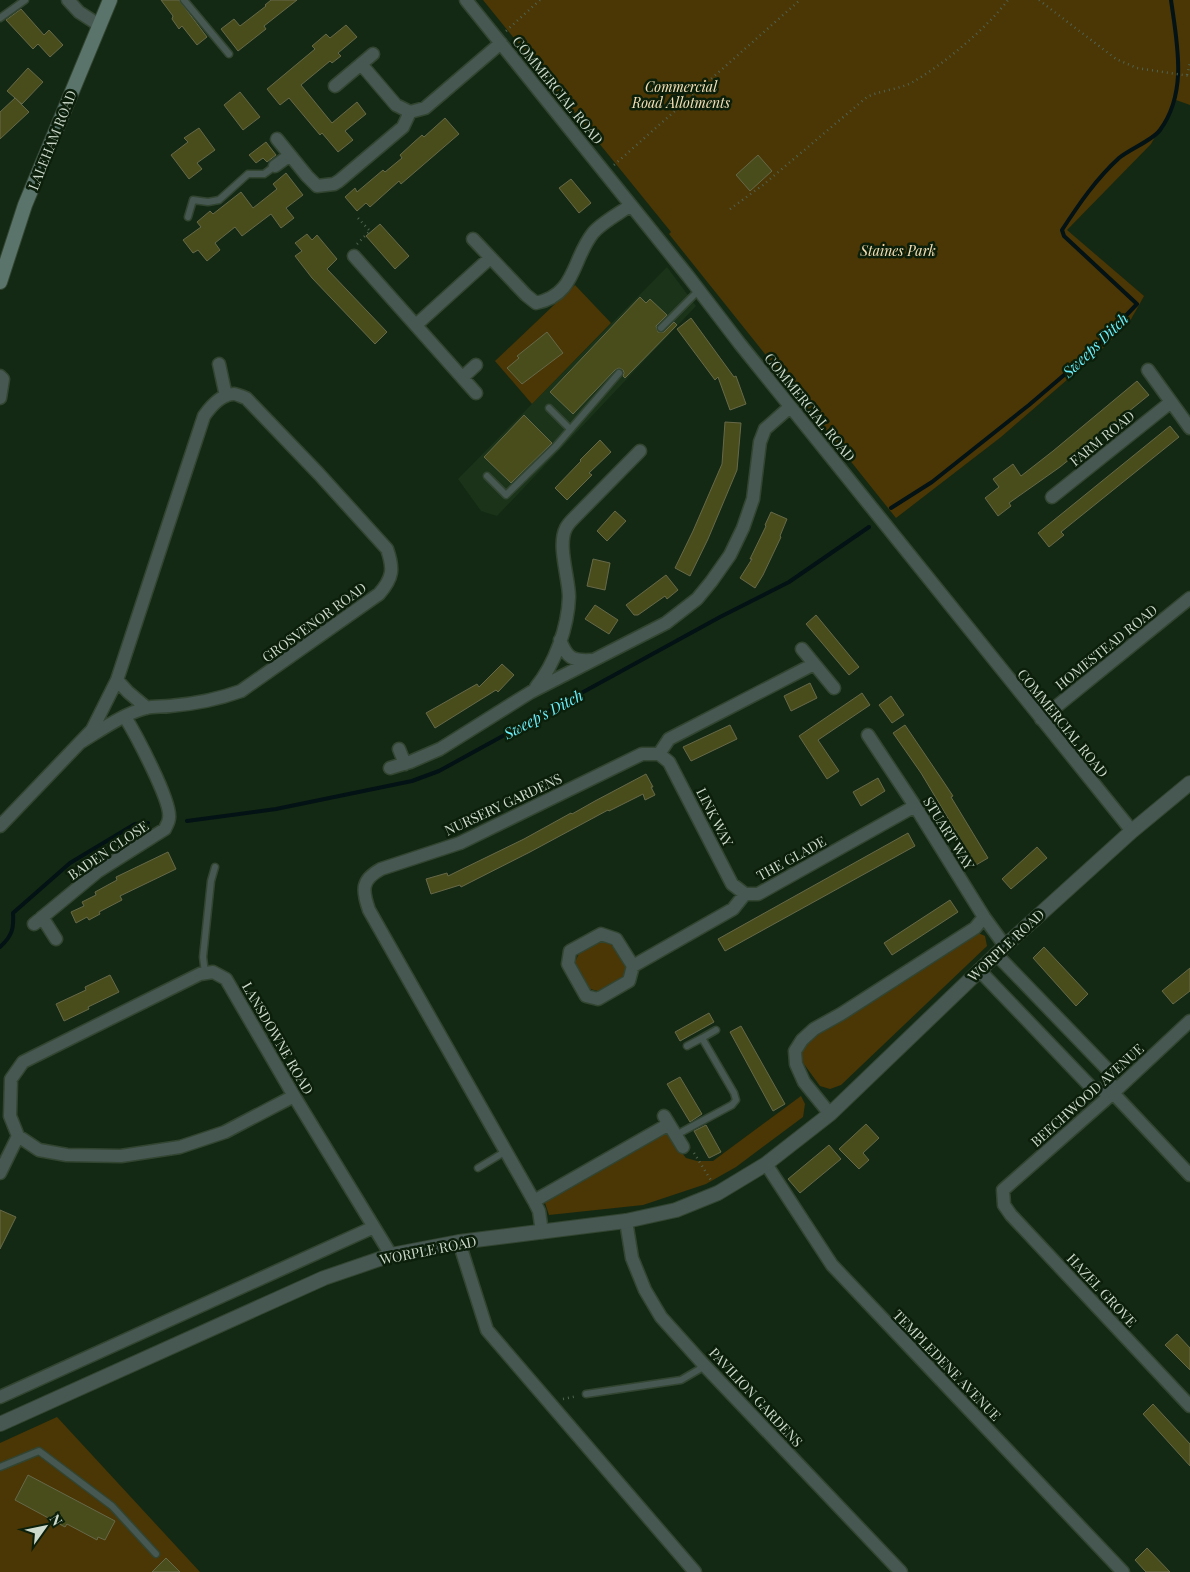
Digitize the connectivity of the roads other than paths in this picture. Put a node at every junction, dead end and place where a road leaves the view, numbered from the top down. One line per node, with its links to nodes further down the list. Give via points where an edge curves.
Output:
1 (26, 0): 6 (lane)
2 (68, 0): 7 (street)
3 (110, 0): 7 (main road, LALEHAM ROAD)
4 (184, 0): 9 (lane)
5 (466, 0): 8 (street, COMMERCIAL ROAD)
6 (0, 18)
7 (99, 26): 22 (main road, LALEHAM ROAD, via 25,205)
8 (499, 41): 13 (street, via 425,108); 17 (street, COMMERCIAL ROAD)
9 (229, 54)
10 (373, 54): 11 (street)
11 (361, 64): 12 (street); 13 (street, via 396,105)
12 (335, 86)
13 (410, 112): 15 (street, via 403,127 334,184 317,186)
14 (277, 139): 15 (street)
15 (290, 155): 16 (street)
16 (275, 166): 18 (lane, via 264,174 248,174 219,200 193,200)
17 (631, 205): 21 (street, via 594,231 573,275 559,292 546,301 536,303); 23 (street, COMMERCIAL ROAD)
18 (188, 217)
19 (473, 238): 21 (street)
20 (354, 256): 24 (street)
21 (490, 258): 24 (street)
22 (0, 282)
23 (699, 290): 25 (lane); 36 (street, COMMERCIAL ROAD)
24 (416, 325): 31 (street)
25 (662, 328)
26 (219, 364): 33 (street)
27 (476, 365): 31 (street)
28 (1148, 370): 35 (street)
29 (619, 373): 39 (lane)
30 (0, 376): 34 (street, via 3,379)
31 (463, 376): 32 (street)
32 (476, 392)
33 (226, 396): 48 (street, GROSVENOR ROAD, via 212,405 204,416); 51 (street, GROSVENOR ROAD, via 235,393 246,398 374,533 391,559 390,579 379,594 242,691)
34 (0, 398)
35 (1171, 402): 38 (street); 42 (street, FARM ROAD)
36 (790, 407): 46 (street, via 765,429 760,442 753,499 743,528 730,555 711,582 697,599 666,624); 53 (street, COMMERCIAL ROAD)
37 (549, 408): 39 (lane)
38 (1190, 428)
39 (570, 429): 41 (lane, via 506,495)
40 (640, 451): 44 (street, via 565,529 563,544 569,596)
41 (487, 476)
42 (1052, 497)
43 (1190, 598): 53 (street, HOMESTEAD ROAD)
44 (560, 640): 46 (street, via 565,653 577,661); 50 (street, via 545,675)
45 (802, 649): 47 (street)
46 (594, 660): 50 (street)
47 (814, 664): 49 (street); 57 (street, via 669,739)
48 (117, 680): 51 (street); 55 (street, GROSVENOR ROAD, via 92,730)
49 (834, 688)
50 (531, 692): 58 (street, via 440,749)
51 (147, 708): 52 (street, GROSVENOR ROAD)
52 (124, 717): 55 (street, GROSVENOR ROAD); 67 (street, BADEN CLOSE, via 164,793 169,818 165,829 97,872 38,921)
53 (1041, 719): 63 (street, COMMERCIAL ROAD)
54 (868, 735): 61 (street, STUART WAY)
55 (81, 742): 62 (street, GROSVENOR ROAD)
56 (400, 749): 58 (street)
57 (659, 754): 65 (street, LINK WAY, via 669,762 732,884); 83 (street, NURSERY GARDENS, via 642,754 460,843 381,869 371,874 364,885 369,910)
58 (405, 764): 59 (street)
59 (390, 768)
60 (1190, 784): 63 (street, WORPLE ROAD)
61 (915, 806): 65 (street, THE GLADE, via 758,894); 66 (street, STUART WAY)
62 (0, 826)
63 (1132, 831): 68 (street, WORPLE ROAD)
64 (215, 867): 71 (lane, via 203,957)
65 (745, 894): 69 (street, THE GLADE, via 733,910)
66 (984, 917): 68 (street, STUART WAY); 79 (street, via 975,928 814,1029 802,1040 795,1051 796,1064 804,1082)
67 (56, 939)
68 (1000, 950): 70 (street, WORPLE ROAD); 77 (street, STUART WAY, via 1108,1070)
69 (633, 966): 69 (street, THE GLADE, via 629,981 598,999 586,996 568,964 570,952 601,934 616,939)
70 (979, 970): 77 (street, via 1091,1087); 79 (street, WORPLE ROAD)
71 (205, 973): 76 (street, via 23,1062); 78 (street, LANSDOWNE ROAD, via 213,972 226,980)
72 (1190, 1021): 77 (street, BEECHWOOD AVENUE)
73 (716, 1030): 74 (lane)
74 (702, 1038): 75 (lane); 80 (lane, via 736,1100)
75 (687, 1046)
76 (5, 1079): 81 (street, via 10,1116)
77 (1113, 1093): 87 (street); 88 (street, BEECHWOOD AVENUE)
78 (294, 1096): 81 (street, via 225,1132 180,1147 121,1156 67,1155 39,1150); 91 (street, LANSDOWNE ROAD)
79 (830, 1114): 84 (street, WORPLE ROAD)
80 (676, 1135): 82 (street); 89 (street, via 666,1120)
81 (18, 1136): 86 (street)
82 (683, 1147)
83 (506, 1151): 85 (lane); 89 (street, NURSERY GARDENS)
84 (766, 1164): 90 (street, WORPLE ROAD, via 718,1193 676,1210); 104 (street, TEMPLEDENE AVENUE, via 832,1265)
85 (478, 1168)
86 (0, 1173)
87 (1190, 1175)
88 (1003, 1190): 98 (street, HAZEL GROVE, via 1004,1204 1011,1214)
89 (534, 1200): 92 (street, NURSERY GARDENS)
90 (626, 1221): 92 (street, WORPLE ROAD); 95 (street, PAVILION GARDENS, via 632,1258 646,1290 662,1317)
91 (374, 1227): 94 (street, LANSDOWNE ROAD); 97 (street)
92 (542, 1232): 93 (street, WORPLE ROAD)
93 (458, 1242): 94 (street, WORPLE ROAD); 102 (street, via 487,1330)
94 (391, 1255): 99 (street, WORPLE ROAD, via 324,1278)
95 (705, 1366): 96 (lane, via 681,1380); 103 (street, PAVILION GARDENS)
96 (586, 1394)
97 (0, 1397)
98 (1190, 1406)
99 (0, 1424)
100 (0, 1467): 101 (lane, via 39,1451 112,1506)
101 (156, 1554)
102 (695, 1572)
103 (901, 1572)
104 (1123, 1572)

